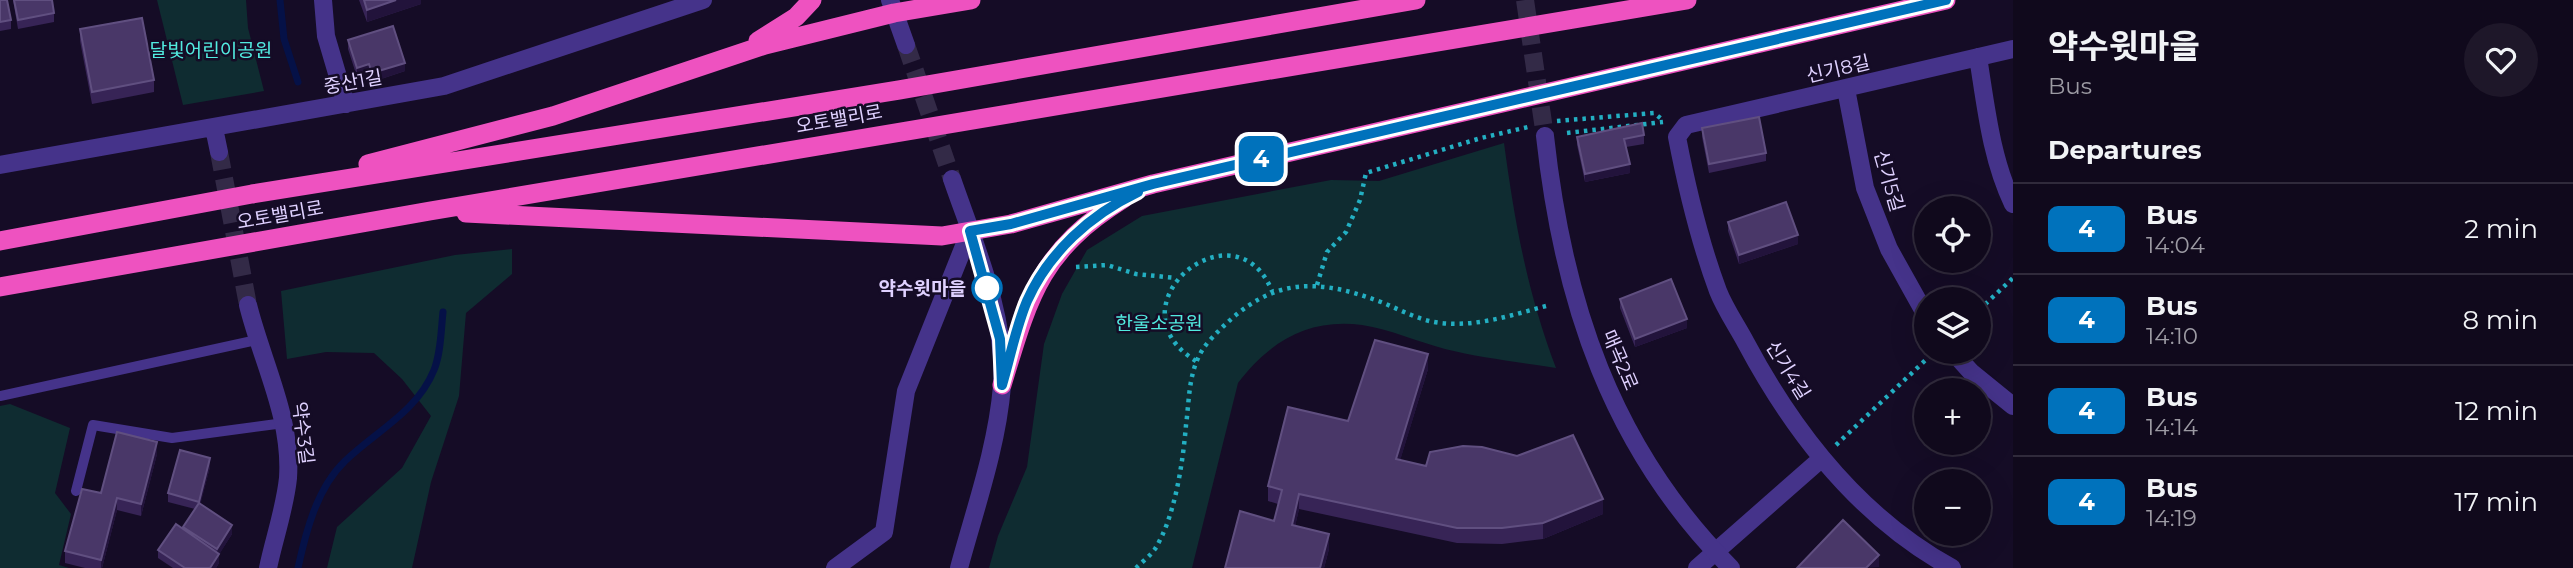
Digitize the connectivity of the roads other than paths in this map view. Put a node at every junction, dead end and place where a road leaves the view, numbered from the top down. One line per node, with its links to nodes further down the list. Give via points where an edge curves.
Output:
1 (323, 0): 14 (street, via 326,36)
2 (703, 0): 14 (street, 중산1길, via 444,86)
3 (811, 0): 11 (highway, via 796,17)
4 (971, 0): 8 (highway)
5 (1416, 0): 22 (highway, 오토밸리로, via 885,92)
6 (1686, 0): 24 (highway, 오토밸리로)
7 (1946, 0): 21 (highway)
8 (892, 6): 9 (street); 11 (highway)
9 (906, 45)
10 (2013, 49): 12 (street, 신기8길)
11 (740, 53): 22 (highway, via 553,116)
12 (1978, 57): 13 (street, 신기8길); 23 (street, via 1991,139)
13 (1846, 89): 17 (street, 신기8길); 28 (street, 신기5길, via 1865,188 1889,249)
14 (346, 104): 15 (street, 중산1길)
15 (214, 128): 18 (street); 19 (street, 중산1길)
16 (1546, 128): 38 (street, 매곡2로, via 1560,242 1595,358 1623,420 1663,487)
17 (1682, 131): 36 (street, 신기4길, via 1693,218 1719,294 1758,365)
18 (219, 152)
19 (0, 165)
20 (952, 179): 25 (street)
21 (1153, 184): 25 (highway); 32 (highway, via 1122,199 1073,234 1048,267 1027,301)
22 (251, 194): 26 (highway, 오토밸리로)
23 (2013, 204)
24 (430, 211): 25 (highway, via 942,236); 27 (highway, 오토밸리로)
25 (970, 231): 32 (street, via 1000,339); 40 (street, via 906,391 884,532)
26 (0, 241)
27 (0, 287)
28 (1914, 294)
29 (248, 305): 30 (street, 약수3길)
30 (257, 340): 33 (lane); 35 (street, 약수3길)
31 (1964, 364): 34 (street)
32 (1002, 385): 41 (street, via 992,443)
33 (0, 396)
34 (2013, 406)
35 (284, 423): 37 (lane, via 172,438 93,425); 39 (street, 약수3길, via 288,478)
36 (1821, 459): 38 (street); 44 (street, 신기4길, via 1884,522)
37 (76, 491)
38 (1716, 552): 42 (street); 43 (street, 매곡2로)
39 (268, 568)
40 (835, 568)
41 (959, 568)
42 (1697, 568)
43 (1731, 568)
44 (1952, 568)

